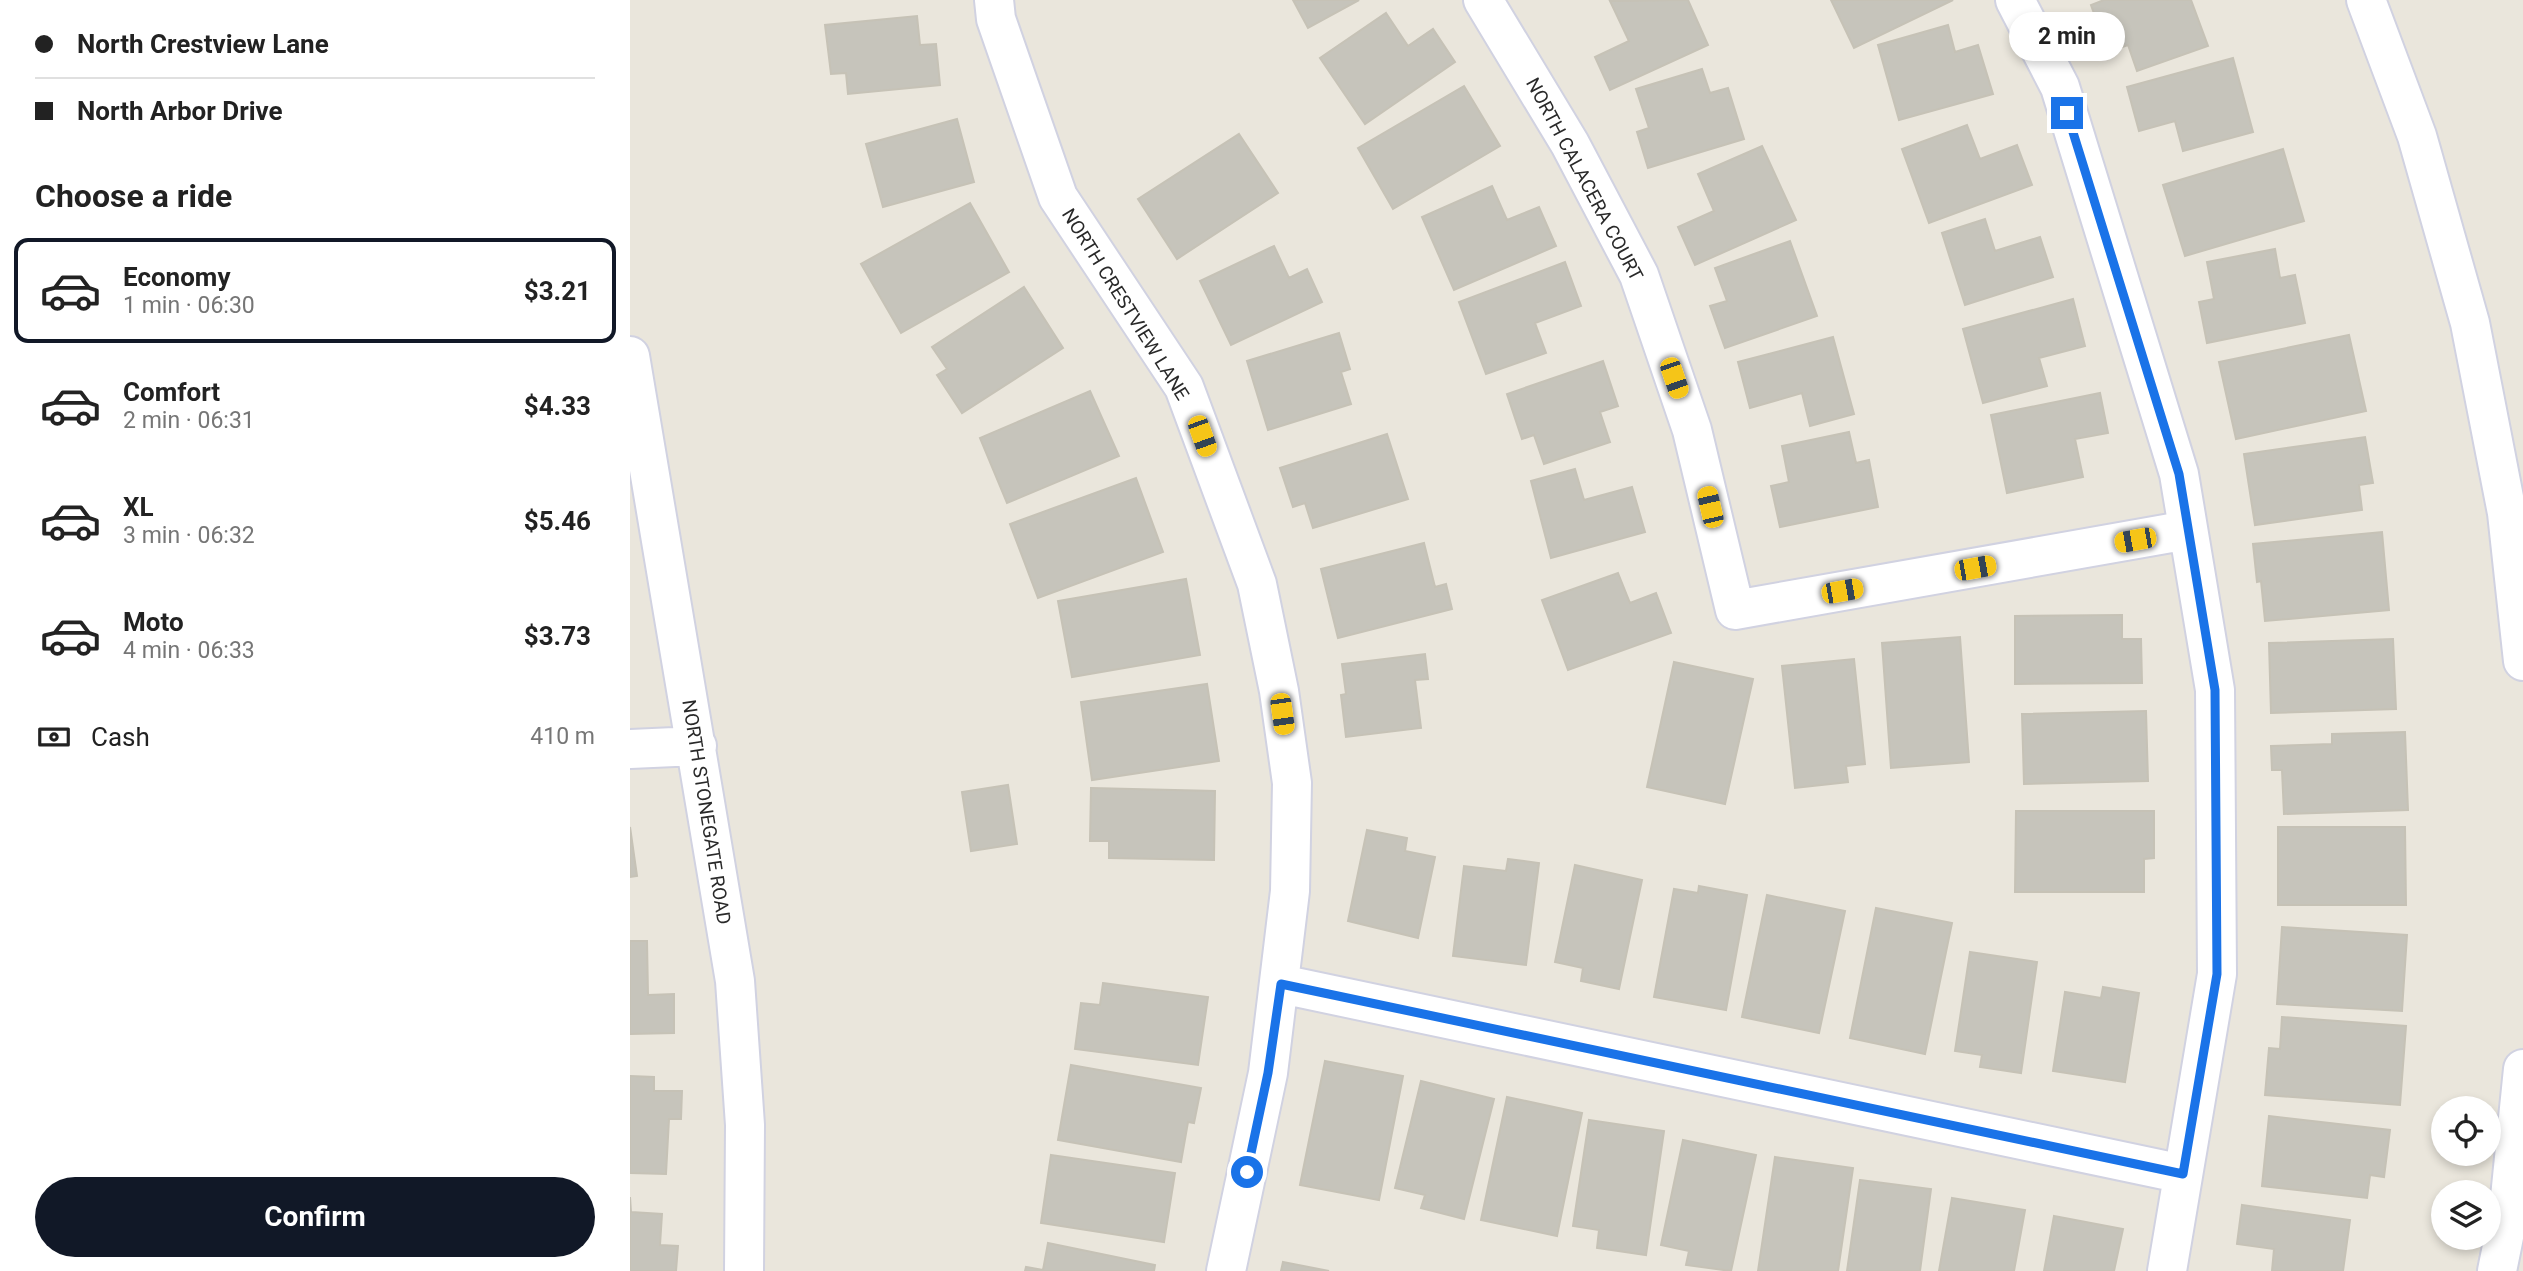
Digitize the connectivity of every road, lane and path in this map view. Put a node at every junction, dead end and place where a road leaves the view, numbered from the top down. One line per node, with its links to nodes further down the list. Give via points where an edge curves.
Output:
1 (994, 0): 10 (street, NORTH CRESTVIEW LANE, via 996,19 1058,197 1184,387 1257,584 1292,783 1290,891)
2 (1483, 0): 6 (street, NORTH CALACERA COURT, via 1570,144 1639,275 1692,430 1735,610)
3 (2015, 0): 6 (street, via 2060,87 2179,474)
4 (2366, 0): 7 (street, via 2417,136 2470,323 2507,513)
5 (630, 356): 8 (street, NORTH STONEGATE ROAD)
6 (2188, 530): 12 (street, via 2215,690 2217,974)
7 (2523, 661)
8 (697, 746): 9 (street); 13 (street, NORTH STONEGATE ROAD, via 735,981 746,1125)
9 (630, 749)
10 (1281, 984): 12 (street); 14 (street, NORTH CRESTVIEW LANE, via 1268,1073)
11 (2523, 1069): 16 (street, via 2508,1217)
12 (2183, 1174): 15 (street)
13 (744, 1271)
14 (1226, 1271)
15 (2167, 1271)
16 (2497, 1271)

